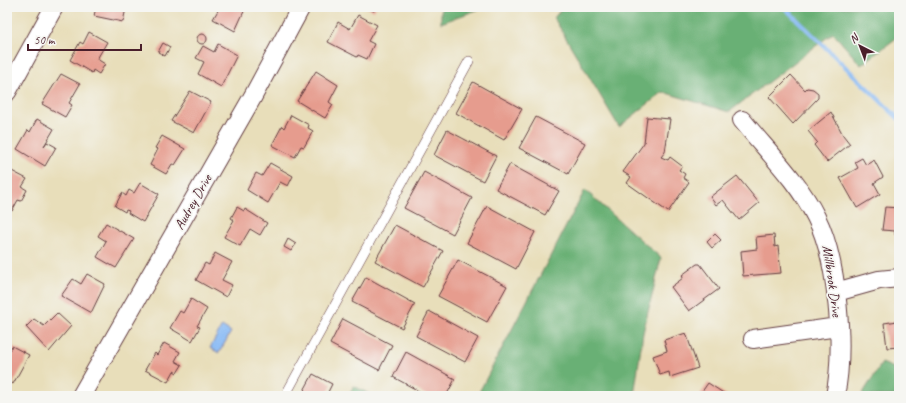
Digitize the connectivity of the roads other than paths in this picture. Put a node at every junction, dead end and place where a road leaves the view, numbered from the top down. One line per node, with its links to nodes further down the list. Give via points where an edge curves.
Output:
1 (54, 7): 4 (street)
2 (301, 7): 10 (street, Audrey Drive)
3 (469, 61): 11 (lane)
4 (7, 92)
5 (742, 120): 7 (street, Millbrook Drive, via 796,186 816,216 827,241)
6 (899, 278): 7 (street, via 879,280)
7 (836, 292): 8 (street, Millbrook Drive)
8 (838, 326): 9 (street); 12 (street, Millbrook Drive, via 839,366)
9 (753, 339)
10 (81, 396)
11 (285, 396)
12 (835, 396)

